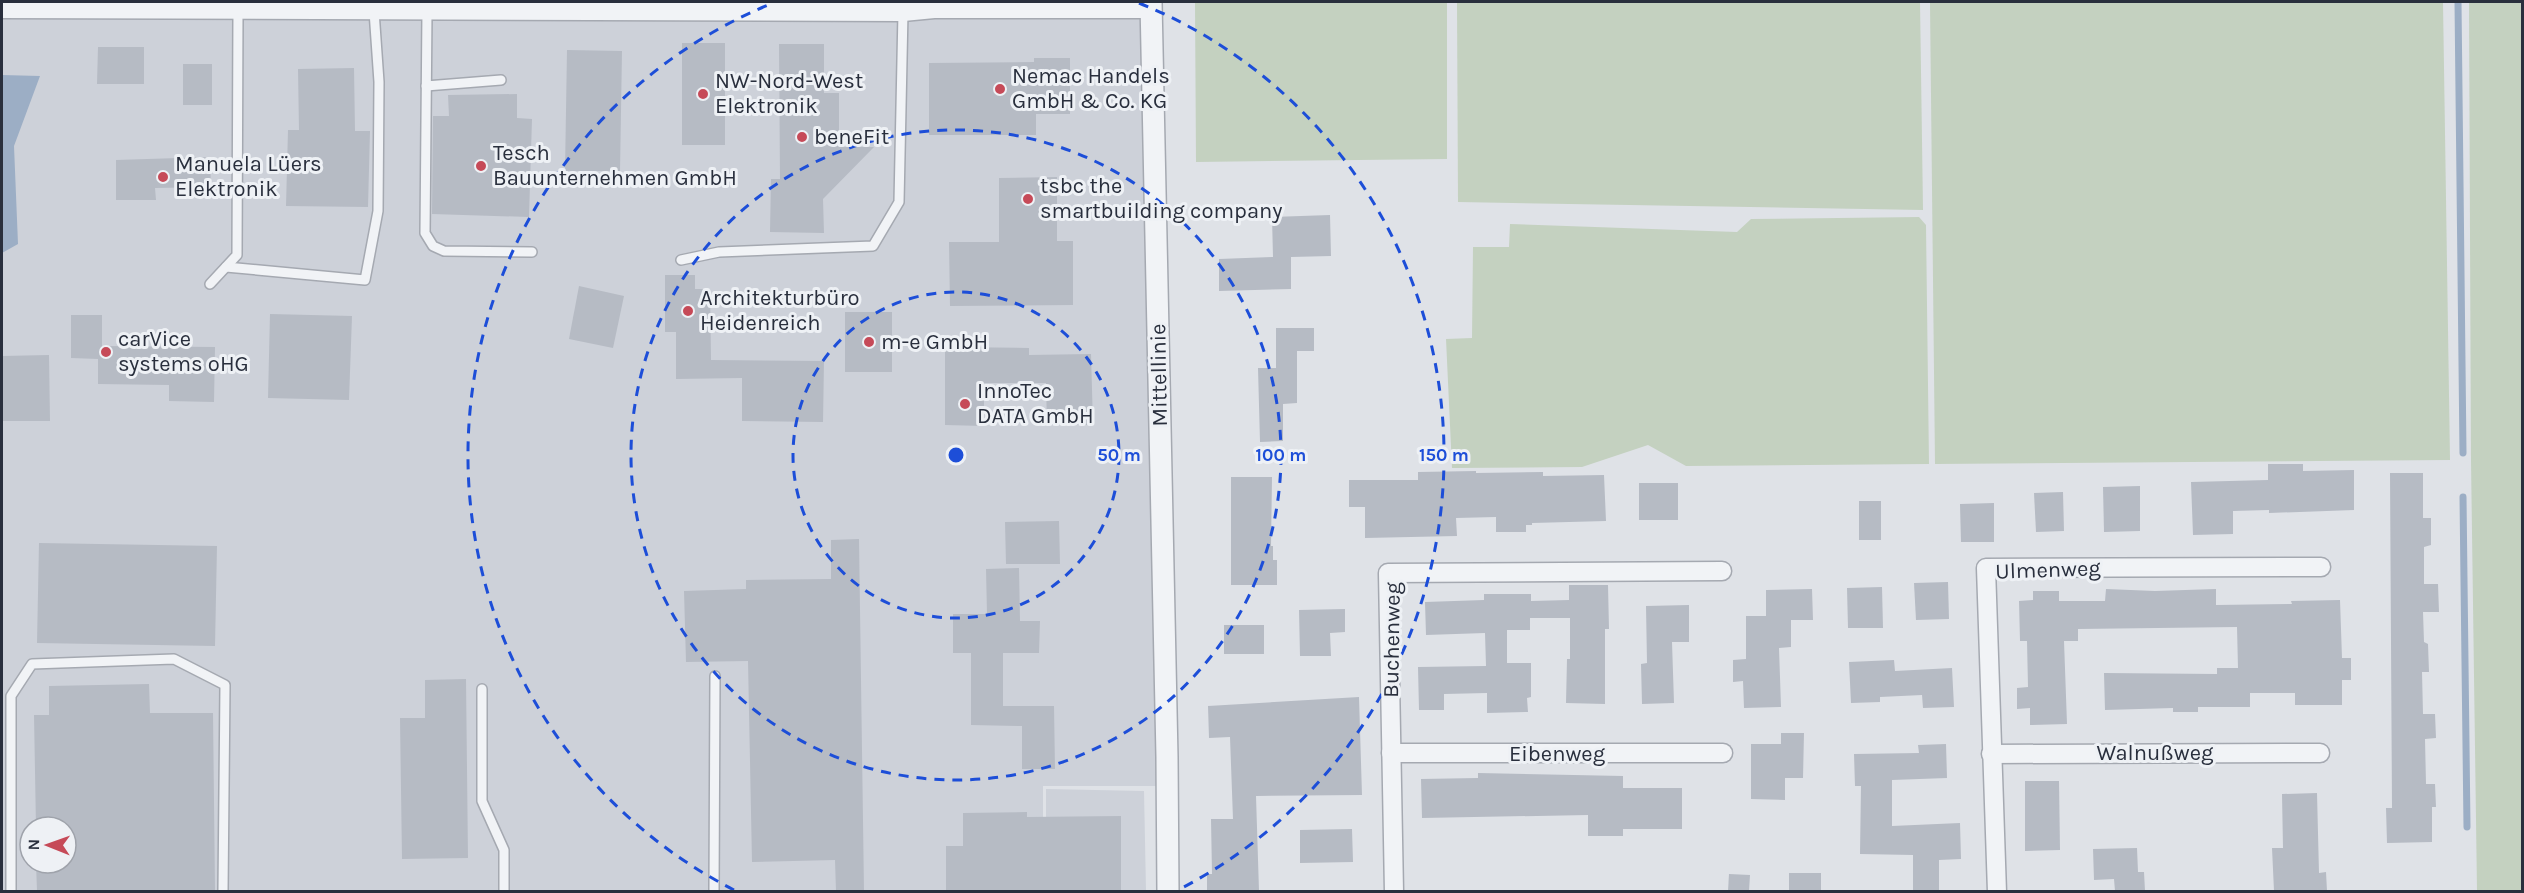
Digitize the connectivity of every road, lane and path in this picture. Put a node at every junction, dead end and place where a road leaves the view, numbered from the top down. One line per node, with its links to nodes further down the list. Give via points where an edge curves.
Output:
1 (1151, 5): 8 (street); 27 (street, Mittellinie)
2 (168, 6): 4 (street); 5 (street)
3 (760, 7): 7 (street); 8 (street)
4 (2, 9)
5 (238, 11): 6 (street); 13 (lane, via 237,255)
6 (374, 11): 7 (street); 13 (lane, via 379,82 378,211 365,280)
7 (426, 11): 10 (lane)
8 (903, 12): 12 (lane, via 899,202 873,246 718,252)
9 (501, 80): 10 (lane)
10 (426, 86): 11 (lane, via 425,233 429,240 444,251)
11 (532, 252)
12 (681, 260)
13 (226, 267): 14 (lane)
14 (210, 284)
15 (2321, 567): 22 (street, Ulmenweg, via 1986,568)
16 (1722, 571): 19 (street, Buchenweg, via 1388,573)
17 (716, 676): 26 (lane)
18 (482, 689): 25 (lane, via 482,801 504,850)
19 (1391, 753): 20 (street, Eibenweg); 28 (street, Buchenweg)
20 (1724, 753)
21 (2320, 753): 22 (street, Walnußweg)
22 (1991, 754): 29 (street, Ulmenweg)
23 (11, 891): 24 (lane, via 11,696 32,664 174,659 225,685)
24 (223, 891)
25 (504, 891)
26 (714, 891)
27 (1168, 891)
28 (1394, 891)
29 (1997, 891)

